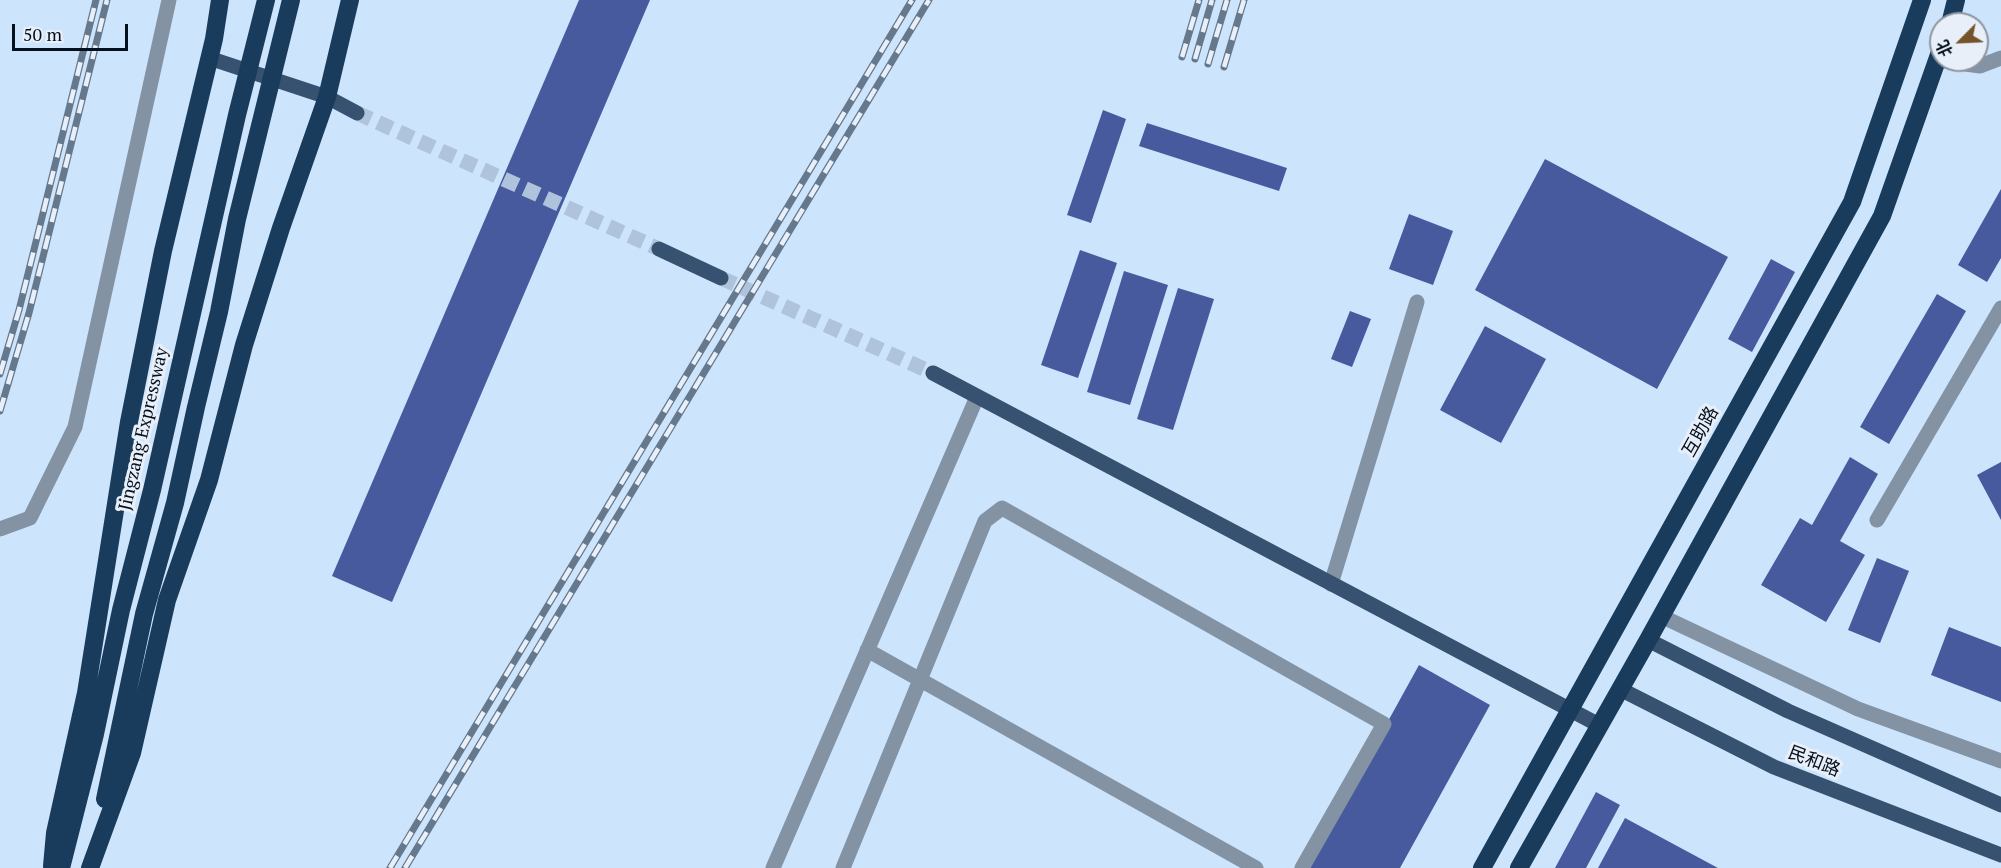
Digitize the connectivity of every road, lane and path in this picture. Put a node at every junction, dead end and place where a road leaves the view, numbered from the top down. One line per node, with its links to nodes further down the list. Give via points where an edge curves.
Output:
1 (169, 0): 18 (street, via 75,427 30,518)
2 (220, 0): 7 (highway)
3 (291, 0): 32 (highway, via 237,219 175,503 144,614)
4 (350, 0): 9 (highway)
5 (1922, 0): 25 (highway, 互助路, via 1852,202)
6 (264, 9): 31 (highway, Jingzang Expressway)
7 (209, 57): 9 (main road); 30 (highway, via 163,251 129,422 86,693 55,833)
8 (1933, 72): 20 (highway, via 1882,216)
9 (327, 98): 10 (main road); 32 (highway, via 244,345 209,480 168,600 132,753)
10 (357, 113)
11 (659, 249): 12 (main road)
12 (721, 278)
13 (1417, 302): 19 (street)
14 (2001, 308): 17 (street)
15 (933, 373): 16 (main road)
16 (977, 397): 19 (main road); 22 (street)
17 (1877, 520)
18 (0, 529)
19 (1331, 584): 25 (main road)
20 (1661, 616): 21 (highway); 27 (street, via 1858,709)
21 (1648, 640): 24 (highway); 28 (main road, 民和路, via 1788,711)
22 (867, 650): 23 (street); 33 (street)
23 (920, 680): 34 (street); 35 (street); 36 (street, via 985,521 1002,508 1384,724)
24 (1620, 688): 26 (highway); 29 (main road, 民和路, via 1774,767)
25 (1571, 710): 26 (main road); 37 (highway, 互助路)
26 (1599, 725): 38 (highway)
27 (2001, 761)
28 (1997, 804)
29 (1995, 853)
30 (52, 868)
31 (61, 868)
32 (89, 868)
33 (773, 868)
34 (843, 868)
35 (1256, 868)
36 (1302, 868)
37 (1482, 868)
38 (1519, 868)

